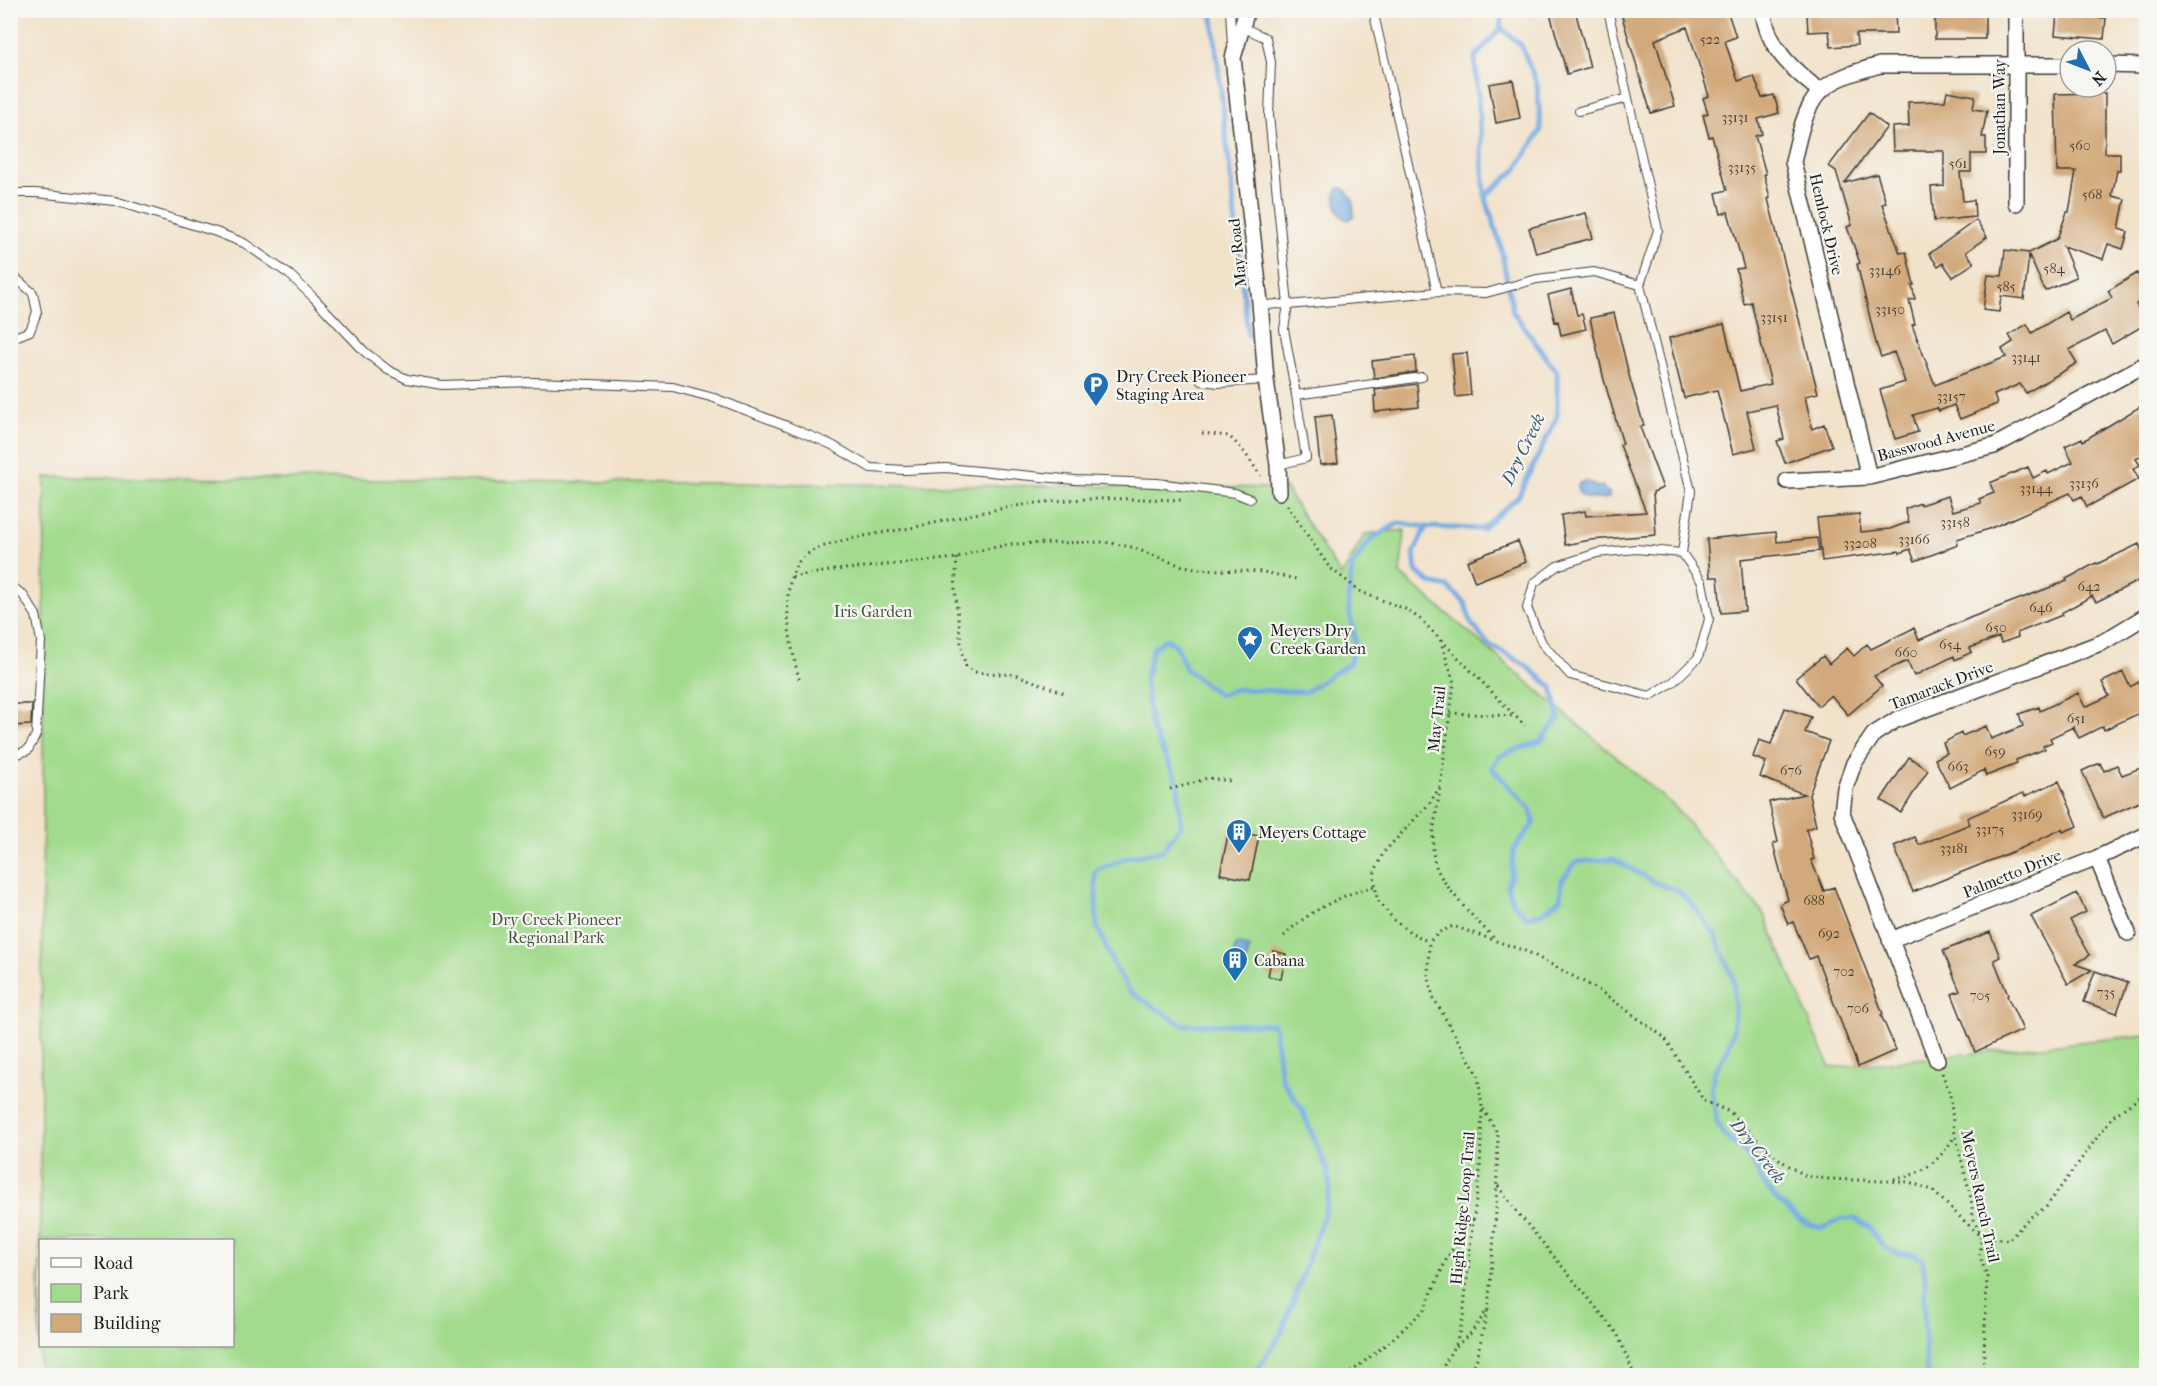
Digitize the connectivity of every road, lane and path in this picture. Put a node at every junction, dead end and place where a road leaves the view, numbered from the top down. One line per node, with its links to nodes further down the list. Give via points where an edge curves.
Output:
1 (1230, 10): 8 (lane)
2 (1246, 10): 7 (street, May Road)
3 (1373, 10): 20 (lane)
4 (1608, 10): 14 (lane)
5 (1763, 10): 13 (street, via 1779,54)
6 (2016, 10): 9 (street, Jonathan Way)
7 (1242, 27): 8 (street, May Road); 21 (lane, via 1266,38 1271,62 1269,115)
8 (1233, 58): 22 (street, May Road)
9 (2017, 65): 10 (street, Hemlock Drive); 13 (street, Hemlock Drive, via 1880,65 1850,73); 17 (street, Jonathan Way)
10 (2058, 65)
11 (2118, 65): 12 (street)
12 (2146, 66)
13 (1820, 92): 31 (street, Hemlock Drive, via 1802,123 1794,162)
14 (1628, 98): 15 (lane); 19 (lane, via 1658,230)
15 (1579, 111)
16 (10, 193): 34 (lane, via 115,201 244,243 288,273 365,352 406,379 442,385 534,382 673,387 787,426 832,445 871,468 946,468 1157,483)
17 (2016, 203)
18 (10, 273): 23 (lane, via 33,293 37,312 30,331)
19 (1640, 285): 20 (lane, via 1594,272 1537,279 1486,294); 36 (lane, via 1690,491)
20 (1437, 292): 21 (lane)
21 (1288, 305): 22 (lane); 28 (lane, via 1284,329)
22 (1260, 306): 26 (street, May Road)
23 (10, 339)
24 (2146, 364): 31 (street, Basswood Avenue, via 1994,446)
25 (1422, 377): 28 (lane)
26 (1266, 380): 27 (lane); 30 (street, May Road)
27 (1202, 381)
28 (1296, 395): 30 (lane, via 1306,458)
29 (1202, 433): 33 (path, May Trail, via 1229,435)
30 (1278, 465): 33 (street, May Road)
31 (1869, 477): 32 (street, Basswood Avenue)
32 (1787, 481)
33 (1279, 492): 42 (path, May Trail, via 1329,567 1361,592 1419,618)
34 (1250, 499)
35 (1183, 500): 38 (path, via 1090,499 985,512 811,551 801,559)
36 (1682, 553): 36 (lane, via 1636,549 1597,553 1557,566 1534,583 1527,608 1542,643 1570,675 1650,696 1673,682 1698,658 1709,619 1702,582)
37 (957, 558): 38 (path); 39 (path, via 1011,544 1105,542 1199,569 1263,572); 44 (path, via 955,589 966,666 974,672 1017,675)
38 (792, 578): 43 (path, via 788,595 790,643)
39 (1296, 579)
40 (10, 585): 48 (lane, via 36,615 41,641 36,735 28,750)
41 (2146, 616): 57 (street, Tamarack Drive, via 2103,642 1896,720 1874,734 1854,763 1842,813)
42 (1440, 639): 45 (path, May Trail, via 1454,682); 46 (path)
43 (800, 679)
44 (1067, 694)
45 (1450, 712): 46 (path); 50 (path, May Trail)
46 (1515, 717): 47 (path)
47 (1525, 726)
48 (10, 757)
49 (1232, 781): 51 (path, via 1207,778)
50 (1440, 787): 54 (path, May Trail, via 1383,853 1374,874); 58 (path, via 1434,861 1456,896)
51 (1170, 789)
52 (2146, 835): 53 (street, Palmetto Drive)
53 (2097, 858): 55 (street); 57 (street, Palmetto Drive)
54 (1375, 886): 56 (path, via 1354,891 1294,925); 59 (path, via 1377,899 1394,920)
55 (2128, 933)
56 (1284, 936)
57 (1890, 940): 60 (street, Tamarack Drive)
58 (1497, 941): 59 (path, via 1453,926); 64 (path, via 1528,952 1596,989 1665,1038 1704,1101 1724,1108 1783,1162 1806,1176)
59 (1429, 942): 62 (path, High Ridge Loop Trail, via 1428,974 1433,997 1478,1075)
60 (1937, 1060): 63 (path, Meyers Ranch Trail, via 1950,1095)
61 (2146, 1093): 67 (path, via 2114,1116 2046,1207 2009,1240)
62 (1482, 1108): 65 (path, via 1498,1134); 66 (path, High Ridge Loop Trail, via 1480,1171)
63 (1956, 1136): 64 (path, via 1925,1170); 67 (path, Meyers Ranch Trail)
64 (1889, 1180): 67 (path, via 1932,1190)
65 (1497, 1184): 68 (path); 73 (path, via 1617,1333)
66 (1473, 1219): 69 (path, High Ridge Loop Trail, via 1464,1318); 70 (path, via 1447,1257 1424,1310)
67 (1981, 1237): 74 (path, Meyers Ranch Trail, via 1980,1256 1987,1277)
68 (1488, 1309): 69 (path, via 1471,1333); 72 (path)
69 (1452, 1349): 71 (path, High Ridge Loop Trail)
70 (1346, 1376)
71 (1438, 1376)
72 (1470, 1376)
73 (1632, 1376)
74 (1983, 1376)

